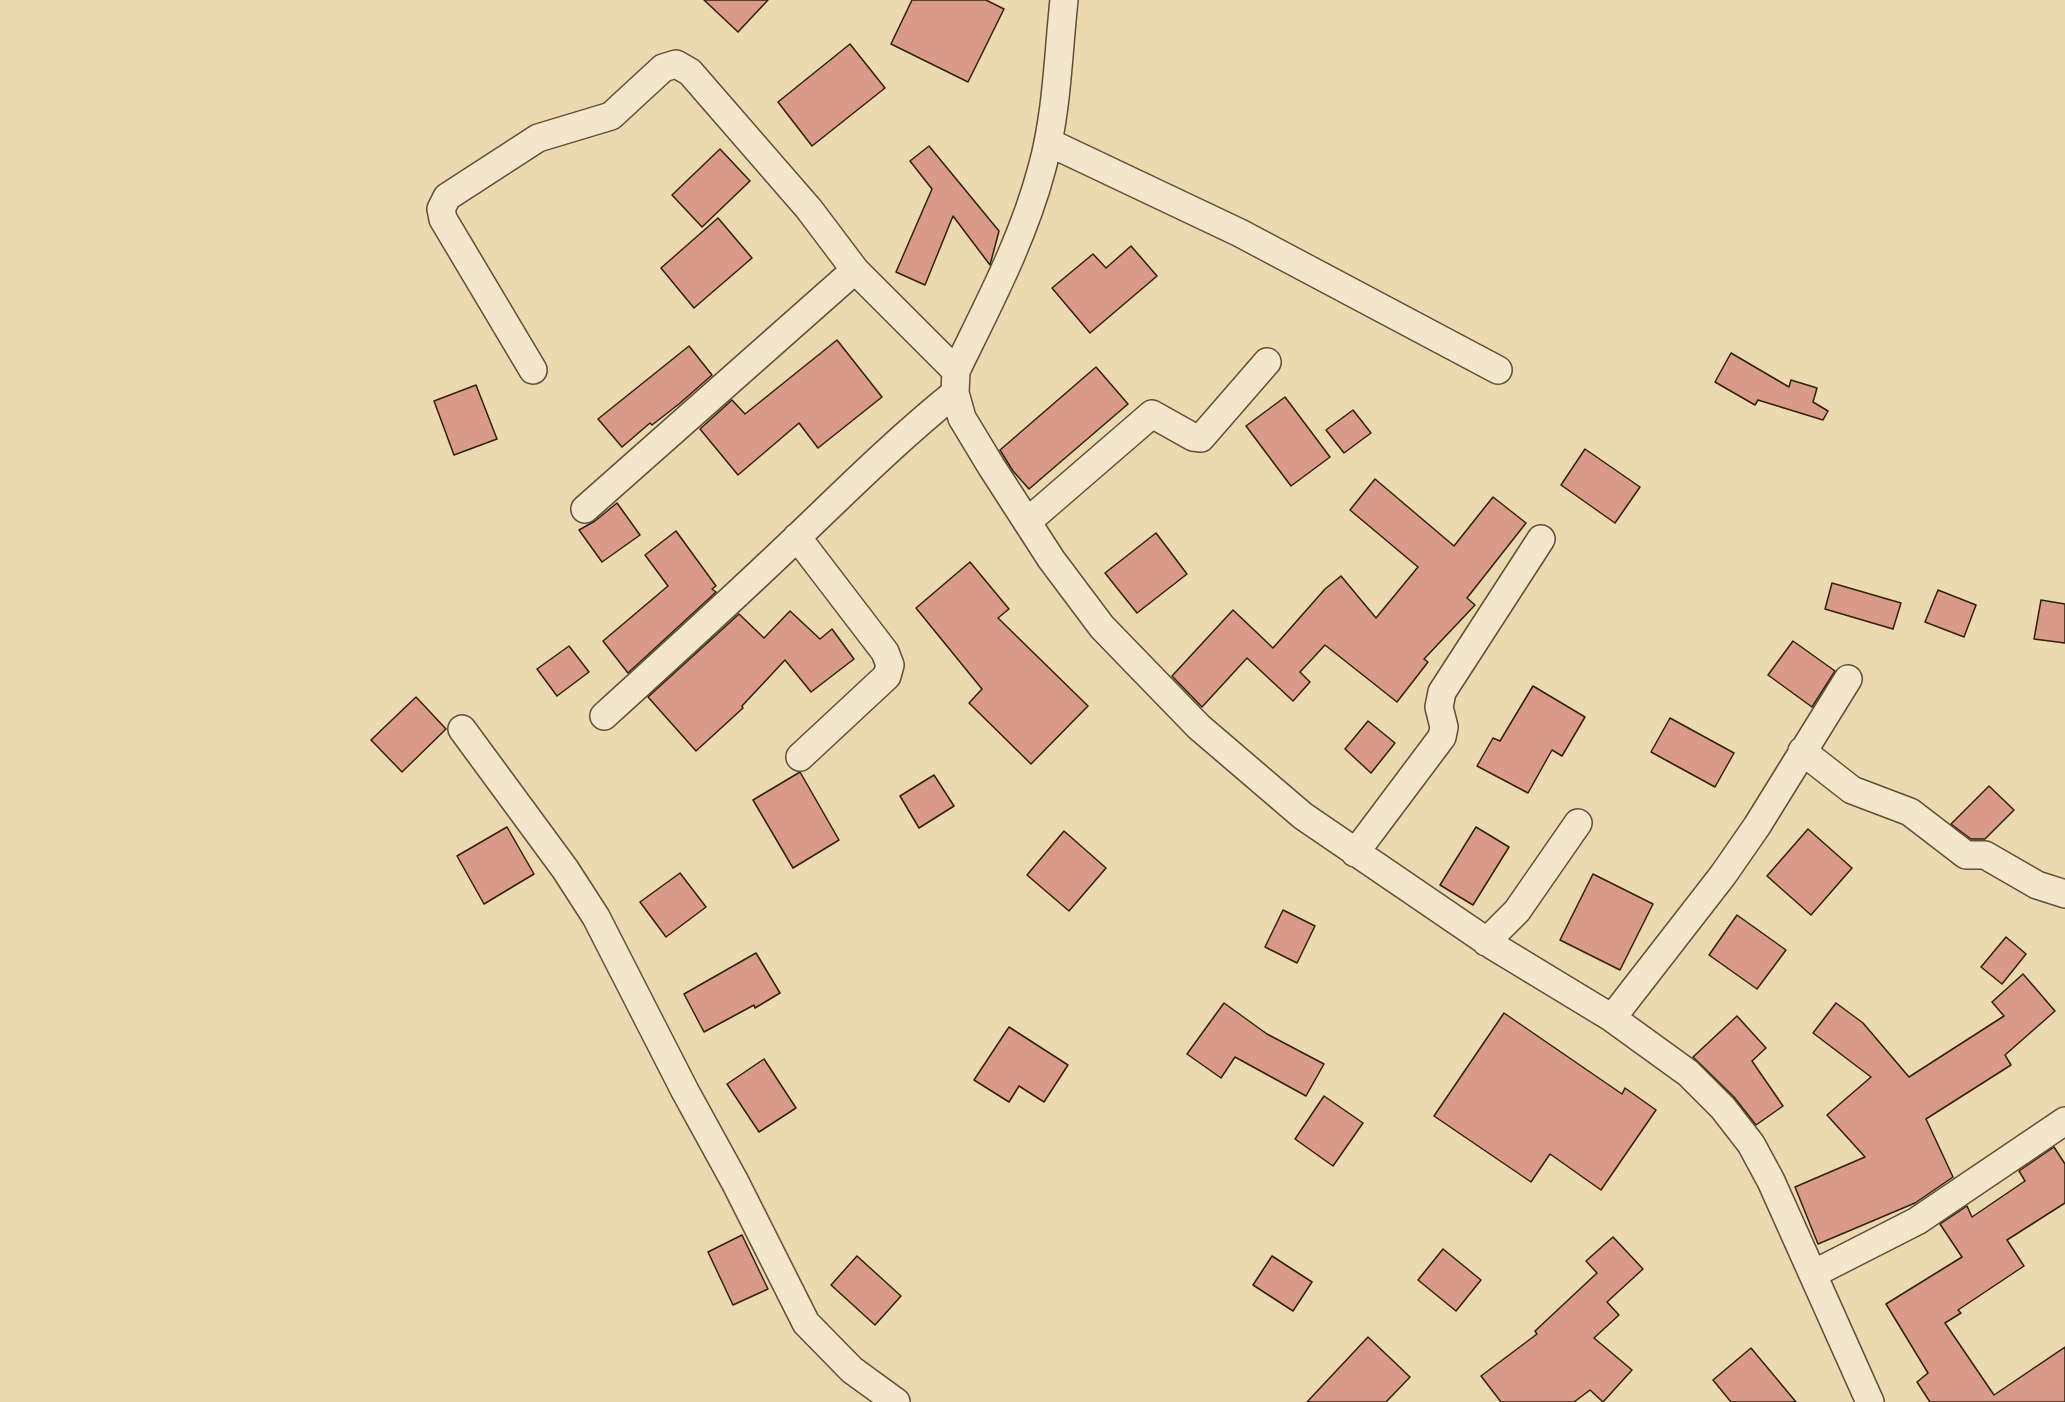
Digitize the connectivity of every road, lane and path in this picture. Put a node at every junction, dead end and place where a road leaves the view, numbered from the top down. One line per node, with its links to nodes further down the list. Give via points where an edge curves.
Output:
1 (1064, 0): 2 (street)
2 (1048, 142): 6 (street, via 1240,233); 7 (street, via 1018,243)
3 (855, 270): 5 (street, via 809,209 690,72 676,64 663,68 611,116 538,138 447,198 441,209 443,219); 7 (street); 8 (street)
4 (1268, 362): 9 (street, via 1202,438 1152,414)
5 (533, 370)
6 (1498, 370)
7 (956, 382): 9 (street, via 962,418); 10 (street)
8 (585, 509)
9 (1027, 522): 18 (street, via 1102,627 1151,679 1255,776)
10 (797, 537): 13 (street); 16 (street, via 885,652 890,665 887,676)
11 (1541, 539): 18 (street, via 1442,692 1442,737)
12 (1848, 679): 15 (street)
13 (604, 716)
14 (462, 729): 24 (street, via 596,917 806,1323 852,1370)
15 (1802, 751): 19 (street, via 1852,790 1910,812 1966,855 1985,855 2037,885); 21 (street, via 1723,875)
16 (800, 757)
17 (1578, 823): 20 (street, via 1517,911)
18 (1355, 853): 20 (street)
19 (2065, 894)
20 (1486, 942): 21 (street)
21 (1612, 1018): 23 (street, via 1688,1073 1723,1108 1751,1144)
22 (2065, 1121): 23 (street, via 1917,1221)
23 (1813, 1274): 25 (street)
24 (896, 1402)
25 (1870, 1402)

